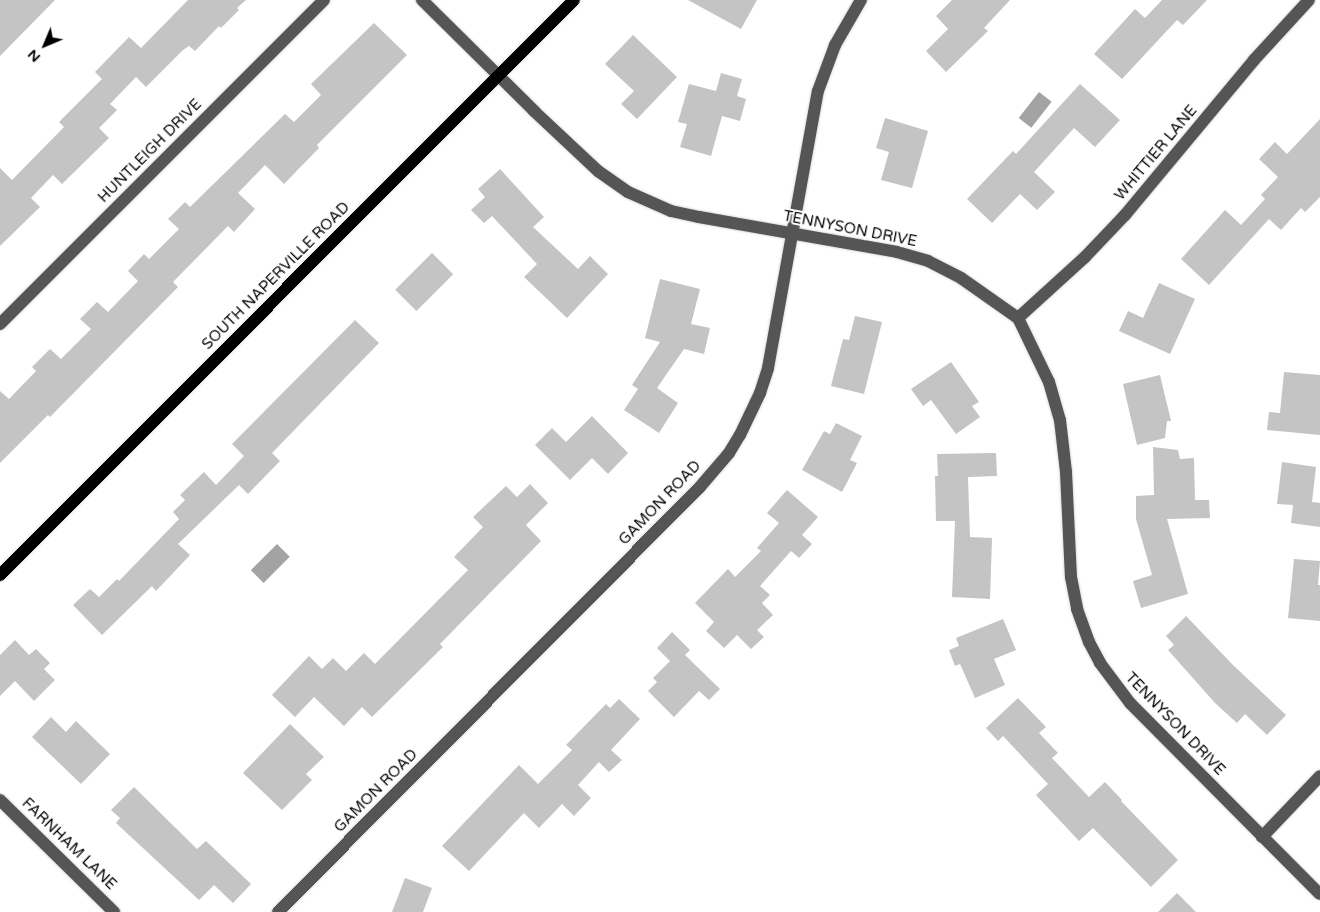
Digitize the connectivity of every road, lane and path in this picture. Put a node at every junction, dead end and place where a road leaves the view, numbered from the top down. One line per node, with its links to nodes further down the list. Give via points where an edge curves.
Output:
1 (324, 0): 9 (street, HUNTLEIGH DRIVE)
2 (422, 0): 6 (street, TENNYSON DRIVE)
3 (574, 0): 6 (main road, SOUTH NAPERVILLE ROAD)
4 (861, 0): 7 (street, GAMON ROAD, via 835,46 818,91)
5 (1309, 0): 8 (street, WHITTIER LANE, via 1254,60 1125,215 1085,257)
6 (498, 76): 7 (street, TENNYSON DRIVE, via 598,171 628,192 671,211); 10 (main road, SOUTH NAPERVILLE ROAD)
7 (794, 234): 8 (street, TENNYSON DRIVE, via 897,252 928,261 961,278); 16 (street, GAMON ROAD, via 768,368 750,417 729,453 699,488)
8 (1018, 318): 13 (street, TENNYSON DRIVE, via 1049,382 1060,420 1071,577 1089,642 1130,704)
9 (0, 324)
10 (0, 574)
11 (1320, 776): 13 (street)
12 (0, 800): 15 (street, FARNHAM LANE)
13 (1262, 836): 14 (street, TENNYSON DRIVE)
14 (1320, 894)
15 (114, 912)
16 (278, 912)

